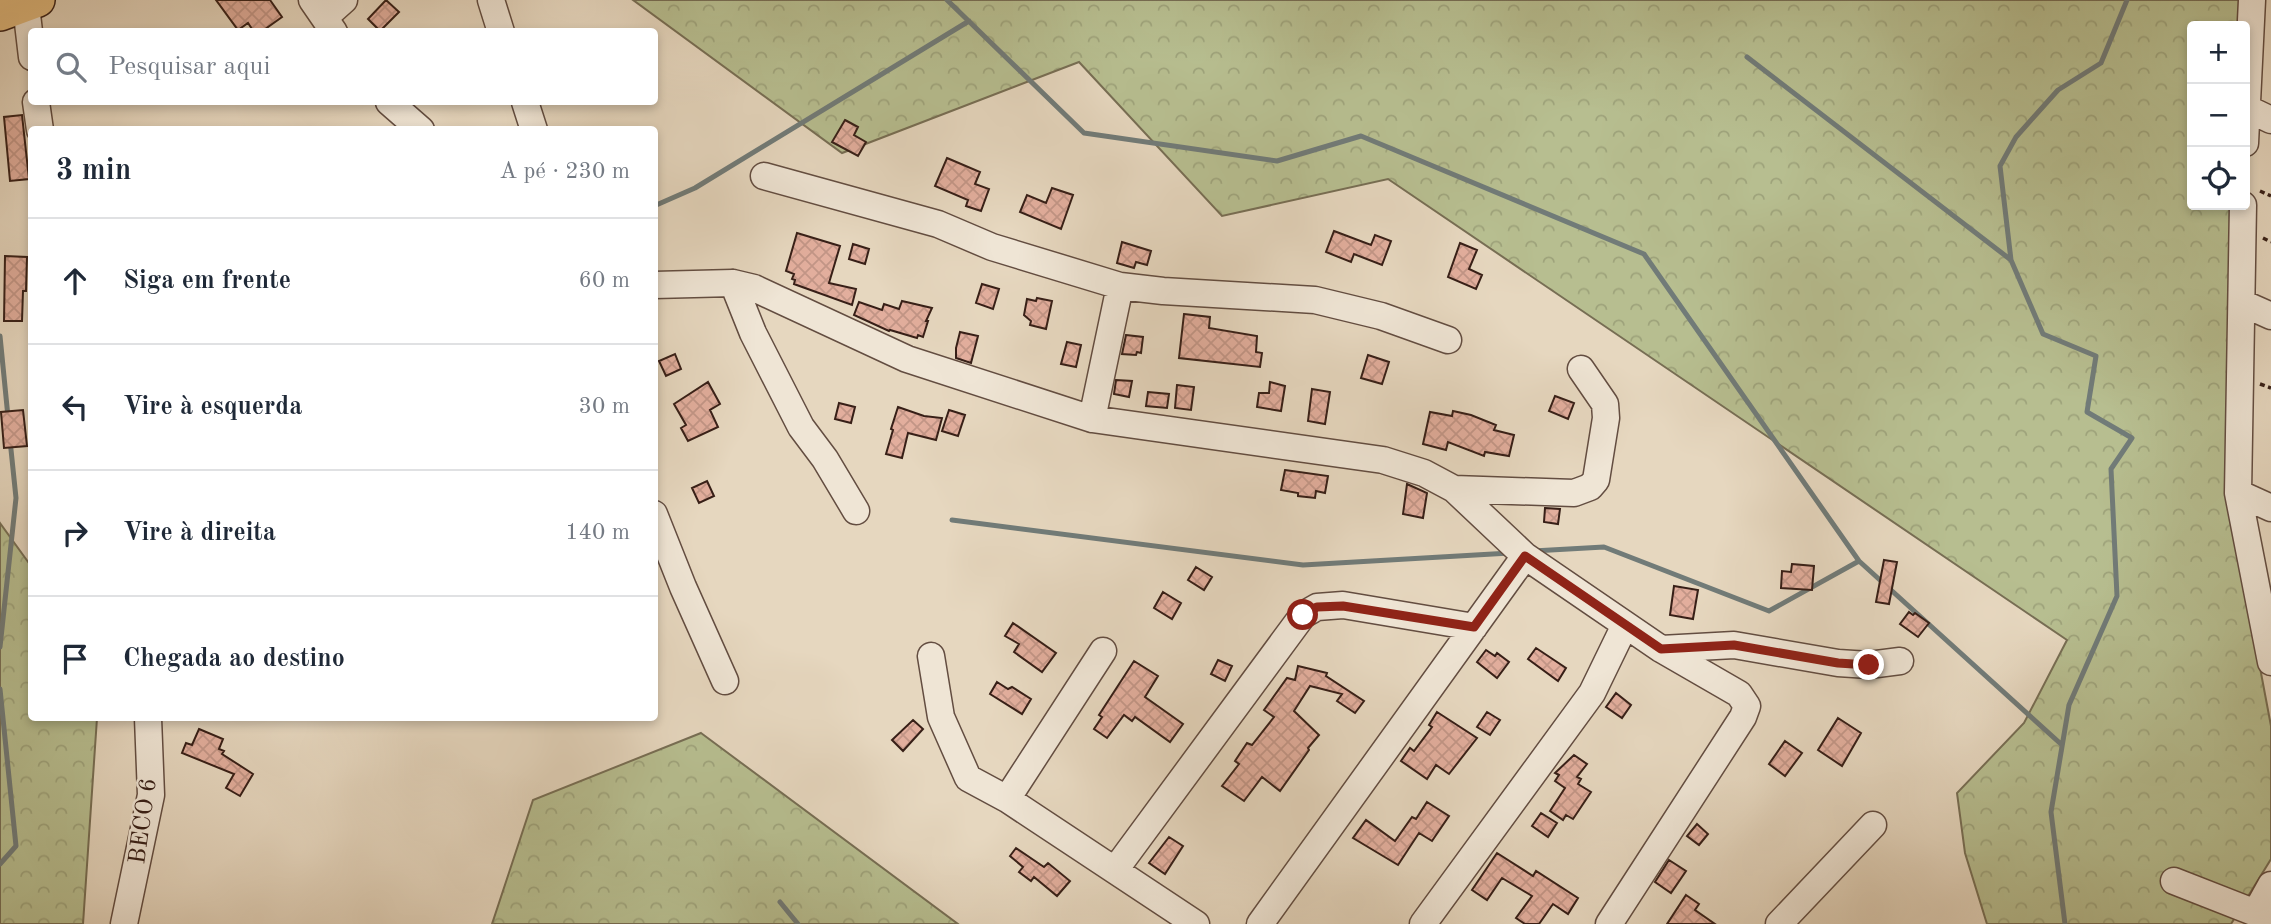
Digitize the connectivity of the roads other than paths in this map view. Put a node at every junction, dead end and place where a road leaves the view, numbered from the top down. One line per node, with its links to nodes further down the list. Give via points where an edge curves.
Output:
1 (491, 0): 4 (street)
2 (2252, 0): 6 (street)
3 (21, 7): 5 (street)
4 (499, 28)
5 (28, 39)
6 (2247, 84)
7 (37, 105): 12 (street)
8 (392, 105): 13 (street)
9 (526, 105): 14 (street)
10 (2250, 110): 11 (street)
11 (2271, 120)
12 (40, 126)
13 (416, 126)
14 (533, 126)
15 (764, 176): 19 (street, via 939,224 992,247)
16 (2243, 210): 20 (street)
17 (733, 283): 18 (street); 24 (street, via 754,288 907,359); 28 (street, via 801,427)
18 (658, 285)
19 (1120, 286): 22 (street, via 1315,300 1381,316); 24 (street)
20 (2242, 303): 21 (street); 26 (street)
21 (2271, 316)
22 (1448, 340)
23 (1581, 369): 25 (street, via 1605,404 1596,480 1590,487 1574,493)
24 (1092, 419): 25 (street, via 1383,460)
25 (1454, 489): 30 (street)
26 (2238, 493): 27 (street); 37 (street)
27 (2271, 508)
28 (856, 511)
29 (658, 524): 38 (street)
30 (1525, 556): 31 (street); 32 (street)
31 (1625, 625): 33 (street); 49 (street, via 1591,693)
32 (1474, 627): 42 (street, via 1343,606 1317,607 1303,615); 48 (street)
33 (1661, 649): 36 (street, via 1734,645 1838,663); 50 (street, via 1739,694 1747,706)
34 (1103, 651): 40 (street)
35 (931, 656): 40 (street, via 941,717 968,778)
36 (1900, 660)
37 (2271, 663)
38 (725, 681)
39 (148, 721): 46 (street, BECO 6, via 151,795)
40 (1007, 799): 42 (street)
41 (1873, 825): 51 (street)
42 (1115, 870): 47 (street)
43 (2174, 881): 45 (street)
44 (2271, 885): 45 (street)
45 (2263, 916)
46 (124, 924)
47 (1196, 924)
48 (1260, 924)
49 (1423, 924)
50 (1609, 924)
51 (1779, 924)

